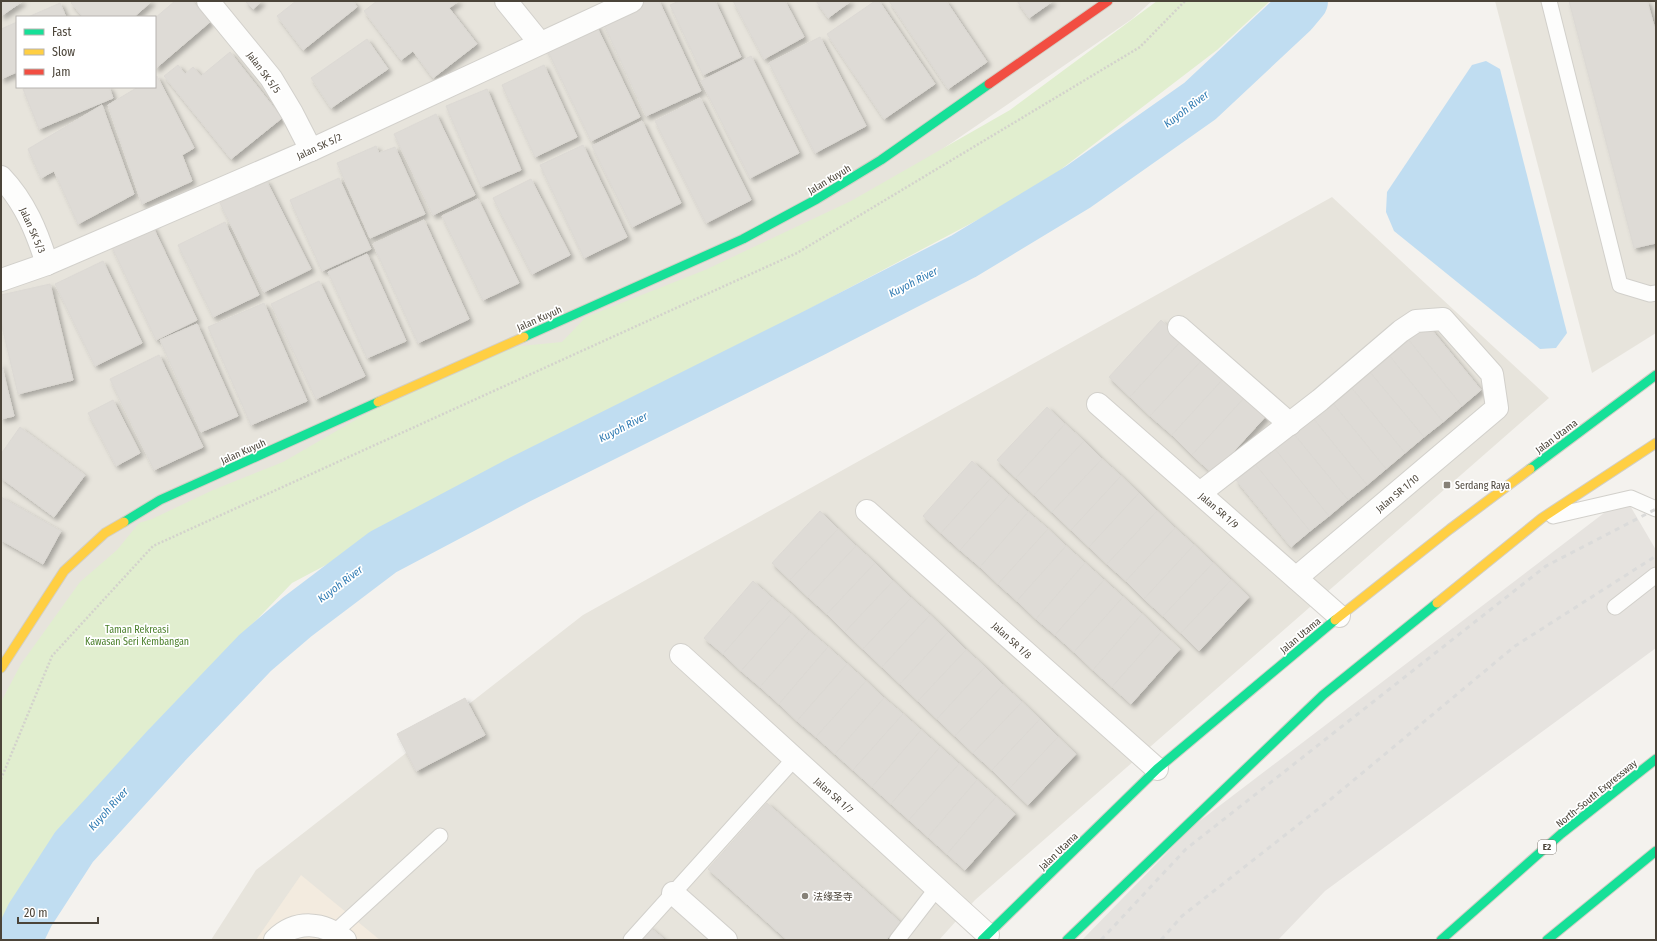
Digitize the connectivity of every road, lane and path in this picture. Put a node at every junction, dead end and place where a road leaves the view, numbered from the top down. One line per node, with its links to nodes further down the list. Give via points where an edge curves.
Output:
1 (208, 1): 8 (street, Jalan SK 5/5, via 271,78)
2 (506, 1): 7 (street)
3 (632, 1): 7 (street, Jalan SK 5/2)
4 (1108, 1): 27 (main road, Jalan Kuyuh, via 881,160 817,199 742,239 160,500 105,533 64,571)
5 (1185, 1): 31 (path, via 1140,47 797,253 153,546 52,656)
6 (1549, 1): 12 (lane, via 1620,285 1650,294)
7 (540, 43): 8 (street, Jalan SK 5/2)
8 (311, 150): 10 (street, Jalan SK 5/2)
9 (1, 177): 10 (street, Jalan SK 5/3, via 28,214)
10 (48, 264): 11 (street, Jalan SK 5/2)
11 (1, 280)
12 (1656, 293)
13 (1180, 327): 16 (street)
14 (1656, 375): 25 (main road, Jalan Utama, via 1450,529)
15 (1098, 404): 18 (street, Jalan SR 1/9)
16 (1290, 424): 18 (street); 23 (street, Jalan SR 1/10, via 1416,320 1443,319 1492,374 1497,408)
17 (1656, 443): 21 (main road)
18 (1200, 493): 23 (street, Jalan SR 1/9)
19 (1656, 509): 21 (lane, via 1631,498)
20 (867, 511): 30 (street, Jalan SR 1/8)
21 (1542, 518): 42 (main road, via 1323,695)
22 (1656, 575): 24 (lane)
23 (1296, 578): 25 (street, Jalan SR 1/9)
24 (1615, 607)
25 (1339, 616): 30 (main road, Jalan Utama)
26 (681, 655): 28 (street, Jalan SR 1/7)
27 (1, 668)
28 (795, 758): 34 (street, Jalan SR 1/7); 35 (lane)
29 (1656, 758): 43 (main road, North–South Expressway / E2, via 1561,834)
30 (1157, 769): 37 (main road, Jalan Utama)
31 (1, 779)
32 (440, 836): 36 (lane)
33 (1656, 851): 44 (main road)
34 (937, 888): 37 (street, Jalan SR 1/7); 41 (lane)
35 (673, 893): 39 (lane); 40 (street)
36 (340, 936): 38 (street, via 310,924 286,931)
37 (985, 937)
38 (275, 940)
39 (631, 940)
40 (726, 940)
41 (897, 940)
42 (1067, 940)
43 (1441, 940)
44 (1547, 940)

